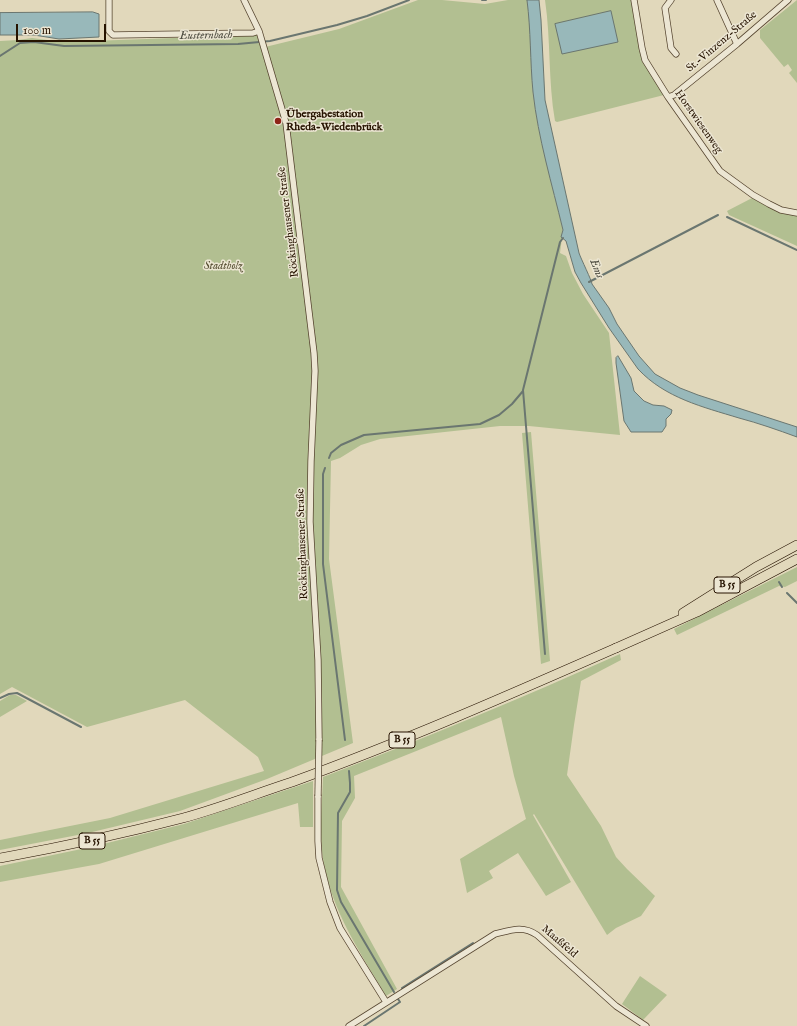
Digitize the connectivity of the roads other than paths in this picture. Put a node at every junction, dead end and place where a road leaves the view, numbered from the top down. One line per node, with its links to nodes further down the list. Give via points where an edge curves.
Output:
1 (109, 0): 7 (street, via 109,31 113,35)
2 (244, 0): 7 (street, Röckinghausener Straße)
3 (634, 0): 10 (street, Horstwiesenweg, via 645,60)
4 (671, 0): 9 (street, via 665,8 671,48)
5 (717, 0): 8 (street)
6 (788, 0): 8 (street, St.-Vinzenz-Straße)
7 (260, 34): 16 (street, Röckinghausener Straße, bridge, via 289,138 315,371 310,522 318,660 319,858 330,902 340,928)
8 (737, 44): 10 (street, St.-Vinzenz-Straße, via 674,95)
9 (676, 54)
10 (668, 97): 11 (street, Horstwiesenweg, via 720,171 769,204 781,210)
11 (797, 213)
12 (797, 546): 14 (main road, B 55, via 756,567)
13 (797, 558): 14 (main road, B 55, via 697,612)
14 (660, 628): 15 (main road, B 55, via 444,723 230,804 90,841)
15 (0, 858)
16 (386, 1002): 17 (street); 18 (street, Maaßfeld, via 495,934 522,928 537,935 616,1006)
17 (349, 1026)
18 (646, 1026)

